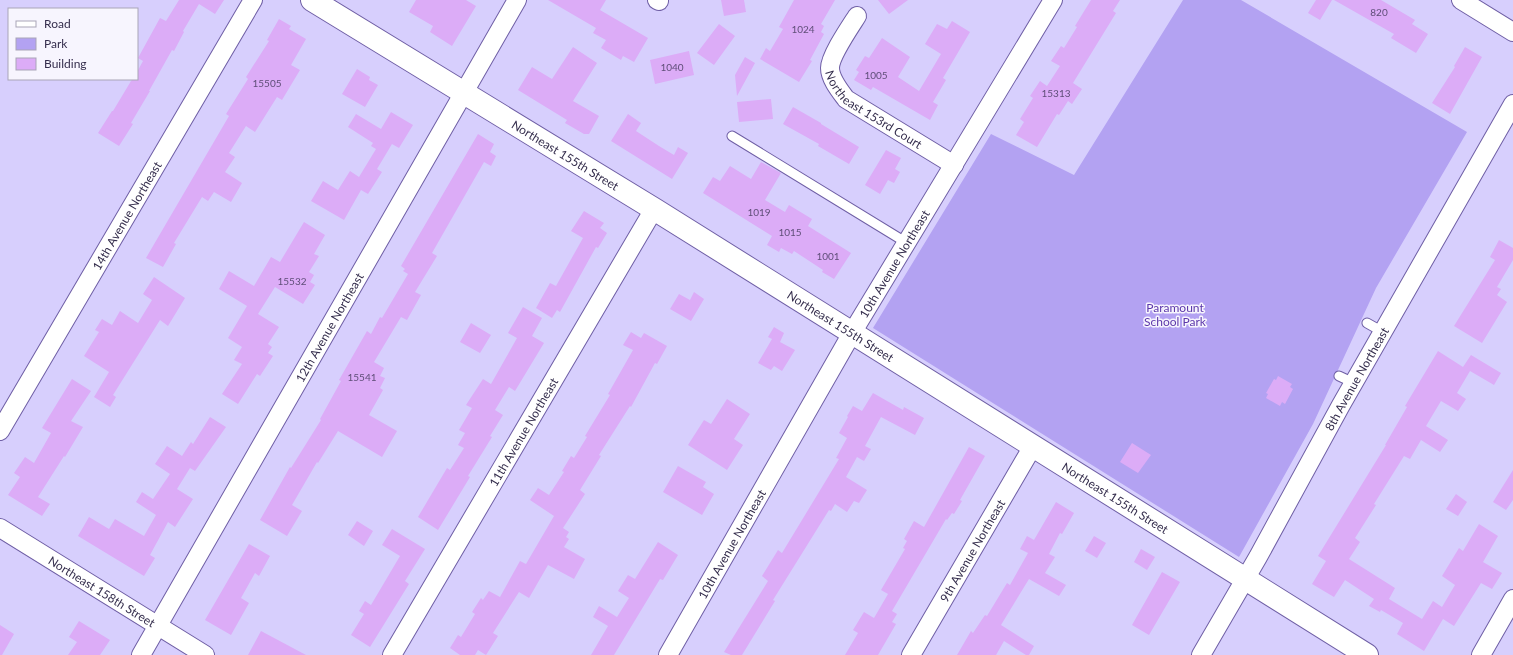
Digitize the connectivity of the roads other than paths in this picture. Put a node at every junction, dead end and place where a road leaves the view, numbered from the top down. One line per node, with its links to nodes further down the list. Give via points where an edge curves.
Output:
1 (253, 0): 17 (street, 14th Avenue Northeast)
2 (312, 0): 8 (street, Northeast 155th Street)
3 (518, 0): 8 (street, 12th Avenue Northeast)
4 (1053, 0): 11 (street, 10th Avenue Northeast)
5 (1461, 0): 7 (street)
6 (857, 16): 11 (street, Northeast 153rd Court, via 835,52 830,68 835,84 846,98)
7 (1513, 32)
8 (463, 93): 12 (street, Northeast 155th Street); 22 (street, 12th Avenue Northeast)
9 (1513, 104): 15 (street, 8th Avenue Northeast)
10 (732, 136): 13 (lane)
11 (954, 165): 13 (street, 10th Avenue Northeast)
12 (654, 210): 16 (street, Northeast 155th Street); 25 (street, 11th Avenue Northeast)
13 (907, 243): 16 (street, 10th Avenue Northeast)
14 (1368, 323): 15 (lane)
15 (1383, 332): 20 (street, 8th Avenue Northeast, via 1346,380)
16 (852, 333): 18 (street, Northeast 155th Street); 26 (street, 10th Avenue Northeast)
17 (0, 431)
18 (1033, 446): 20 (street, Northeast 155th Street); 27 (street, 9th Avenue Northeast)
19 (0, 528): 22 (street, Northeast 158th Street)
20 (1245, 580): 28 (street, 8th Avenue Northeast); 29 (street, Northeast 155th Street)
21 (1513, 599): 30 (street)
22 (158, 626): 23 (street, 12th Avenue Northeast); 24 (street, Northeast 158th Street)
23 (141, 655)
24 (205, 655)
25 (392, 655)
26 (668, 655)
27 (911, 655)
28 (1201, 655)
29 (1367, 655)
30 (1481, 655)

